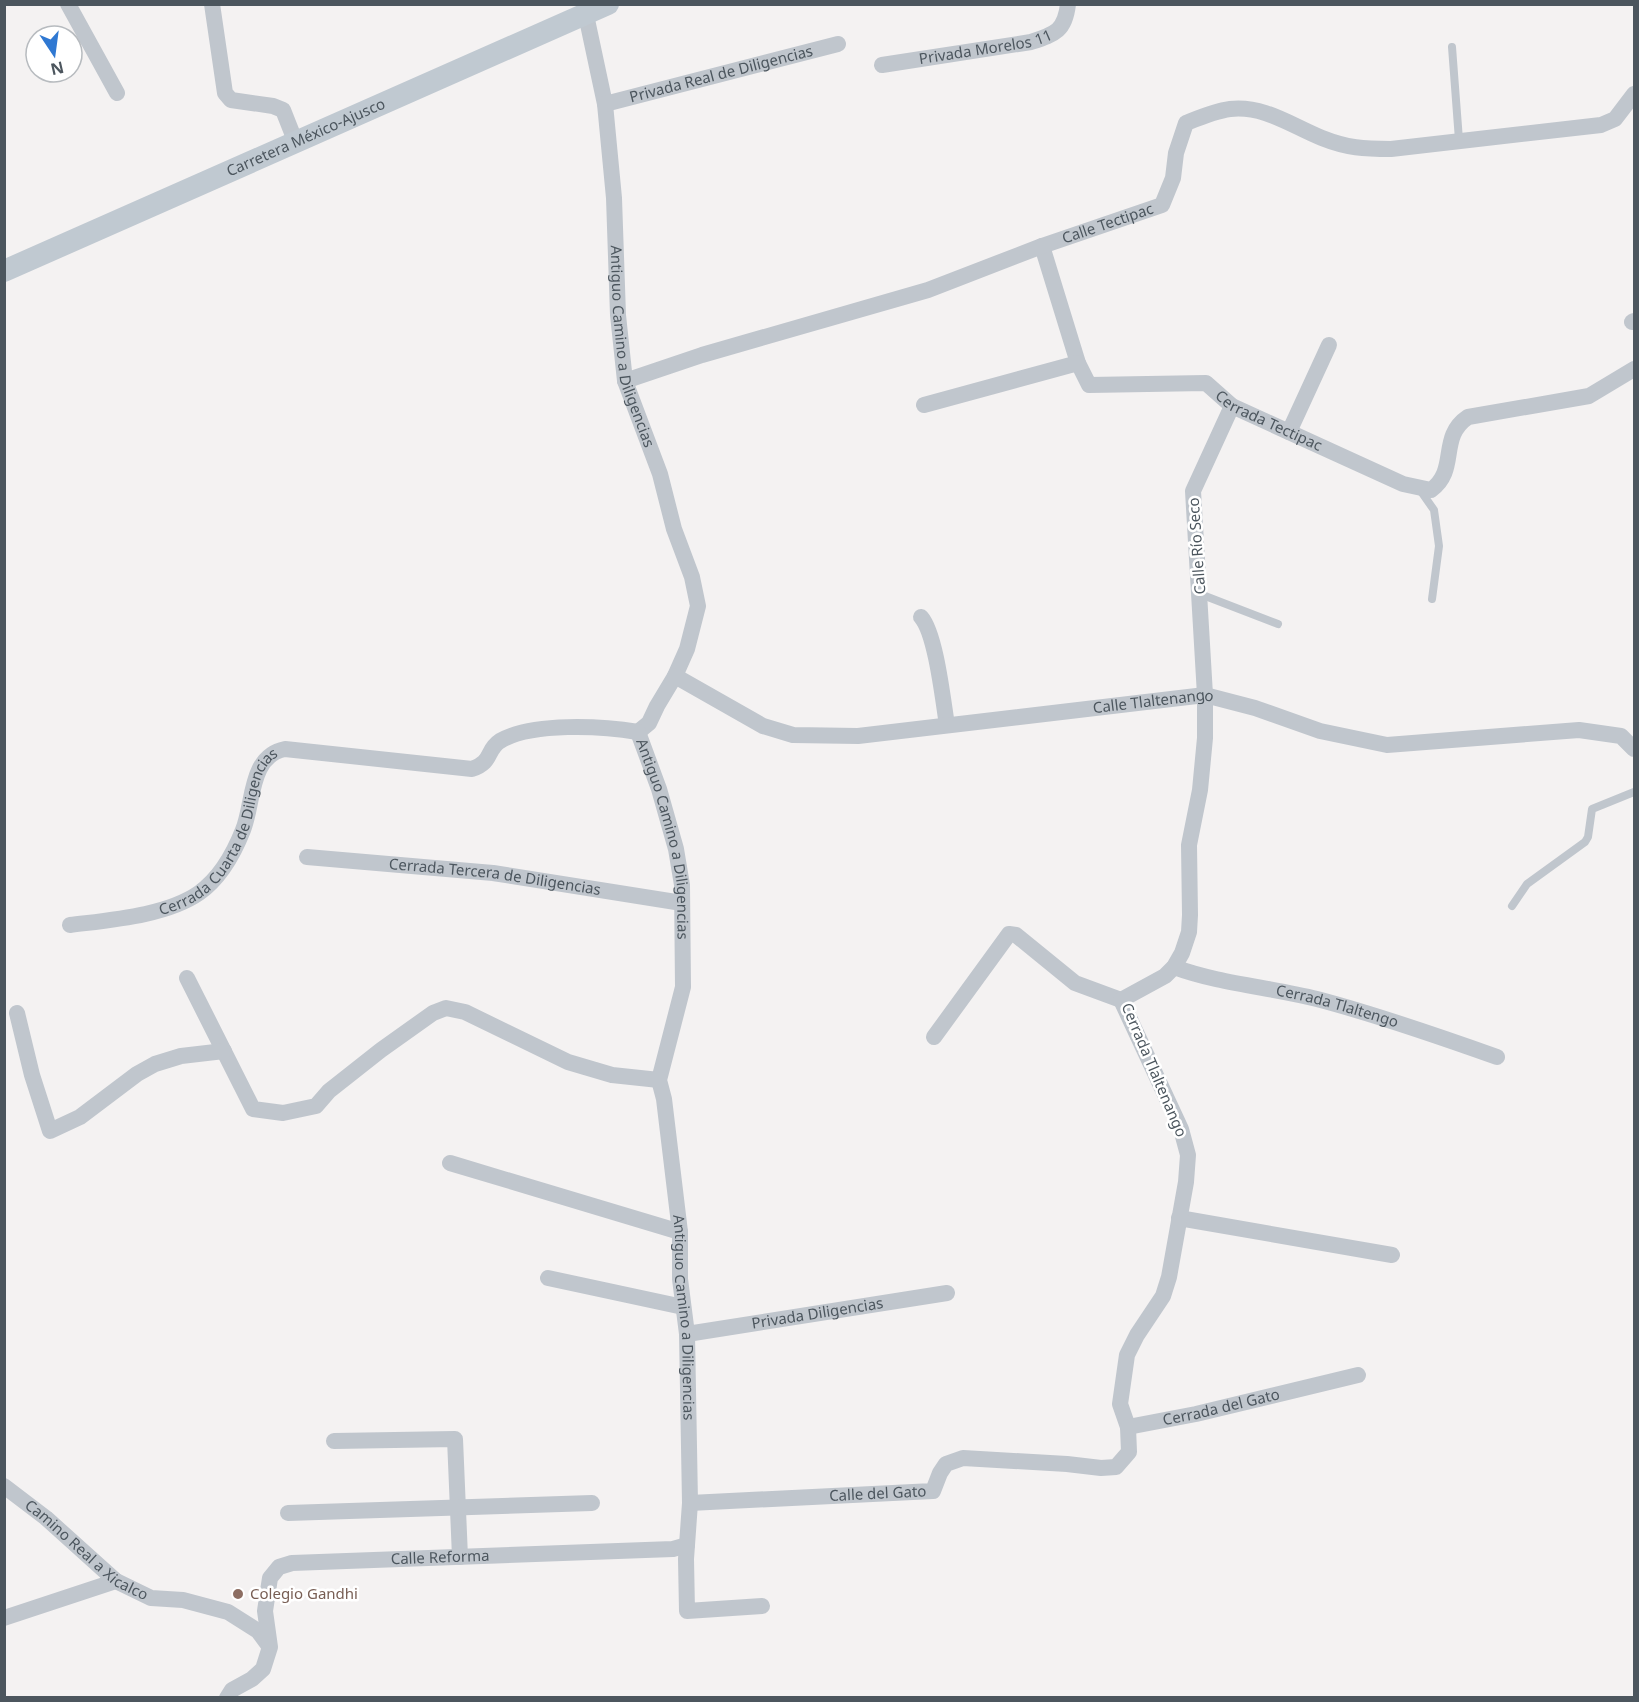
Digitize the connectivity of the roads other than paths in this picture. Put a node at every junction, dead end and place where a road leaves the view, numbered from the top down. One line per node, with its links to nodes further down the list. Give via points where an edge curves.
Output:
1 (68, 4): 9 (street)
2 (212, 4): 13 (street, via 225,93 231,100 283,110)
3 (608, 4): 5 (main road, Carretera México-Ajusco)
4 (1068, 4): 8 (street, Privada Morelos 11, via 1066,21 1054,34 1031,42)
5 (586, 15): 11 (street, Antiguo Camino a Diligencias); 13 (main road, Carretera México-Ajusco)
6 (838, 44): 11 (street, Privada Real de Diligencias)
7 (1452, 47): 12 (lane)
8 (882, 65)
9 (117, 93)
10 (1635, 94): 12 (street, Calle Tectipac, via 1615,119 1600,125)
11 (605, 104): 19 (street, Antiguo Camino a Diligencias)
12 (1459, 140): 14 (street, Calle Tectipac, via 1362,150 1262,111 1232,109 1209,113 1186,123 1162,205)
13 (296, 143): 15 (main road, Carretera México-Ajusco)
14 (1042, 246): 17 (street, Cerrada Tectipac); 19 (street, Calle Tectipac, via 928,290)
15 (4, 271)
16 (1329, 345): 22 (street)
17 (1078, 363): 20 (street); 21 (street, Cerrada Tectipac, via 1089,385 1206,383)
18 (1635, 369): 23 (street, via 1589,396 1468,417 1453,433 1439,485)
19 (625, 381): 28 (street, Antiguo Camino a Diligencias, via 660,474 698,606)
20 (924, 405)
21 (1232, 406): 22 (street, Cerrada Tectipac); 24 (street, Calle Río Seco, via 1193,491)
22 (1289, 432): 23 (street, Cerrada Tectipac, via 1403,484)
23 (1425, 490): 25 (lane, via 1434,510 1439,546)
24 (1200, 594): 27 (lane); 29 (street, Calle Río Seco)
25 (1432, 599)
26 (921, 617): 30 (street, via 931,640)
27 (1278, 624)
28 (675, 676): 30 (street, Calle Tlaltenango, via 763,726 793,735 858,736); 31 (street, Antiguo Camino a Diligencias, via 649,723)
29 (1205, 695): 30 (street, Calle Tlaltenango); 32 (street, Calle Tlaltenango, via 1320,730 1387,745 1579,730 1621,736); 38 (street, Cerrada Tlaltenango, via 1200,790 1190,845 1189,932)
30 (947, 725)
31 (638, 732): 35 (street, Antiguo Camino a Diligencias, via 675,849); 37 (street, Cerrada Cuarta de Diligencias, via 591,727 528,732 494,745 486,761 472,769 279,750 261,766 242,833 232,854 205,888 188,899 141,915)
32 (1635, 749)
33 (1635, 792): 36 (lane, via 1592,809 1585,842 1527,884)
34 (307, 857): 35 (street, Cerrada Tercera de Diligencias, via 493,873)
35 (682, 903): 45 (street, Antiguo Camino a Diligencias, via 683,987)
36 (1512, 906)
37 (70, 925)
38 (1174, 967): 40 (street, Cerrada Tlaltenango); 44 (street, Cerrada Tlaltengo, via 1197,976 1316,999)
39 (187, 978): 43 (street)
40 (1121, 1000): 42 (street, via 1075,983 1016,935 1009,934); 47 (street, Cerrada Tlaltenango, via 1188,1155)
41 (17, 1013): 43 (street, via 50,1131 80,1117 154,1064)
42 (934, 1037)
43 (224, 1051): 45 (street, via 253,1109 283,1113 316,1106 381,1050 446,1008 465,1012 568,1062 612,1075)
44 (1497, 1057)
45 (659, 1080): 48 (street, Antiguo Camino a Diligencias)
46 (450, 1162): 48 (street)
47 (1179, 1218): 49 (street); 55 (street, Cerrada Tlaltenango, via 1163,1296 1127,1355 1120,1404)
48 (680, 1232): 52 (street, Antiguo Camino a Diligencias)
49 (1392, 1255)
50 (548, 1278): 52 (street)
51 (947, 1293): 53 (street, Privada Diligencias)
52 (683, 1307): 53 (street, Antiguo Camino a Diligencias)
53 (687, 1334): 59 (street, Antiguo Camino a Diligencias)
54 (1358, 1375): 55 (street, Cerrada del Gato)
55 (1128, 1427): 59 (street, Calle del Gato, via 1129,1452 1116,1467 963,1458 946,1464 933,1491)
56 (334, 1441): 60 (street, via 455,1439)
57 (4, 1486): 64 (street, Camino Real a Xicalco)
58 (592, 1503): 60 (street)
59 (690, 1503): 62 (street, Antiguo Camino a Diligencias)
60 (458, 1508): 61 (street); 63 (street)
61 (288, 1513)
62 (687, 1545): 63 (street, Calle Reforma, via 673,1549); 65 (street, Antiguo Camino a Diligencias, via 687,1611)
63 (460, 1557): 67 (street, Calle Reforma, via 292,1563 279,1567 270,1578 265,1611)
64 (116, 1581): 66 (street); 67 (street, Camino Real a Xicalco, via 150,1598 183,1600 228,1612 258,1631)
65 (762, 1606)
66 (4, 1618)
67 (270, 1647): 68 (street, via 263,1669 232,1689)
68 (227, 1698)

